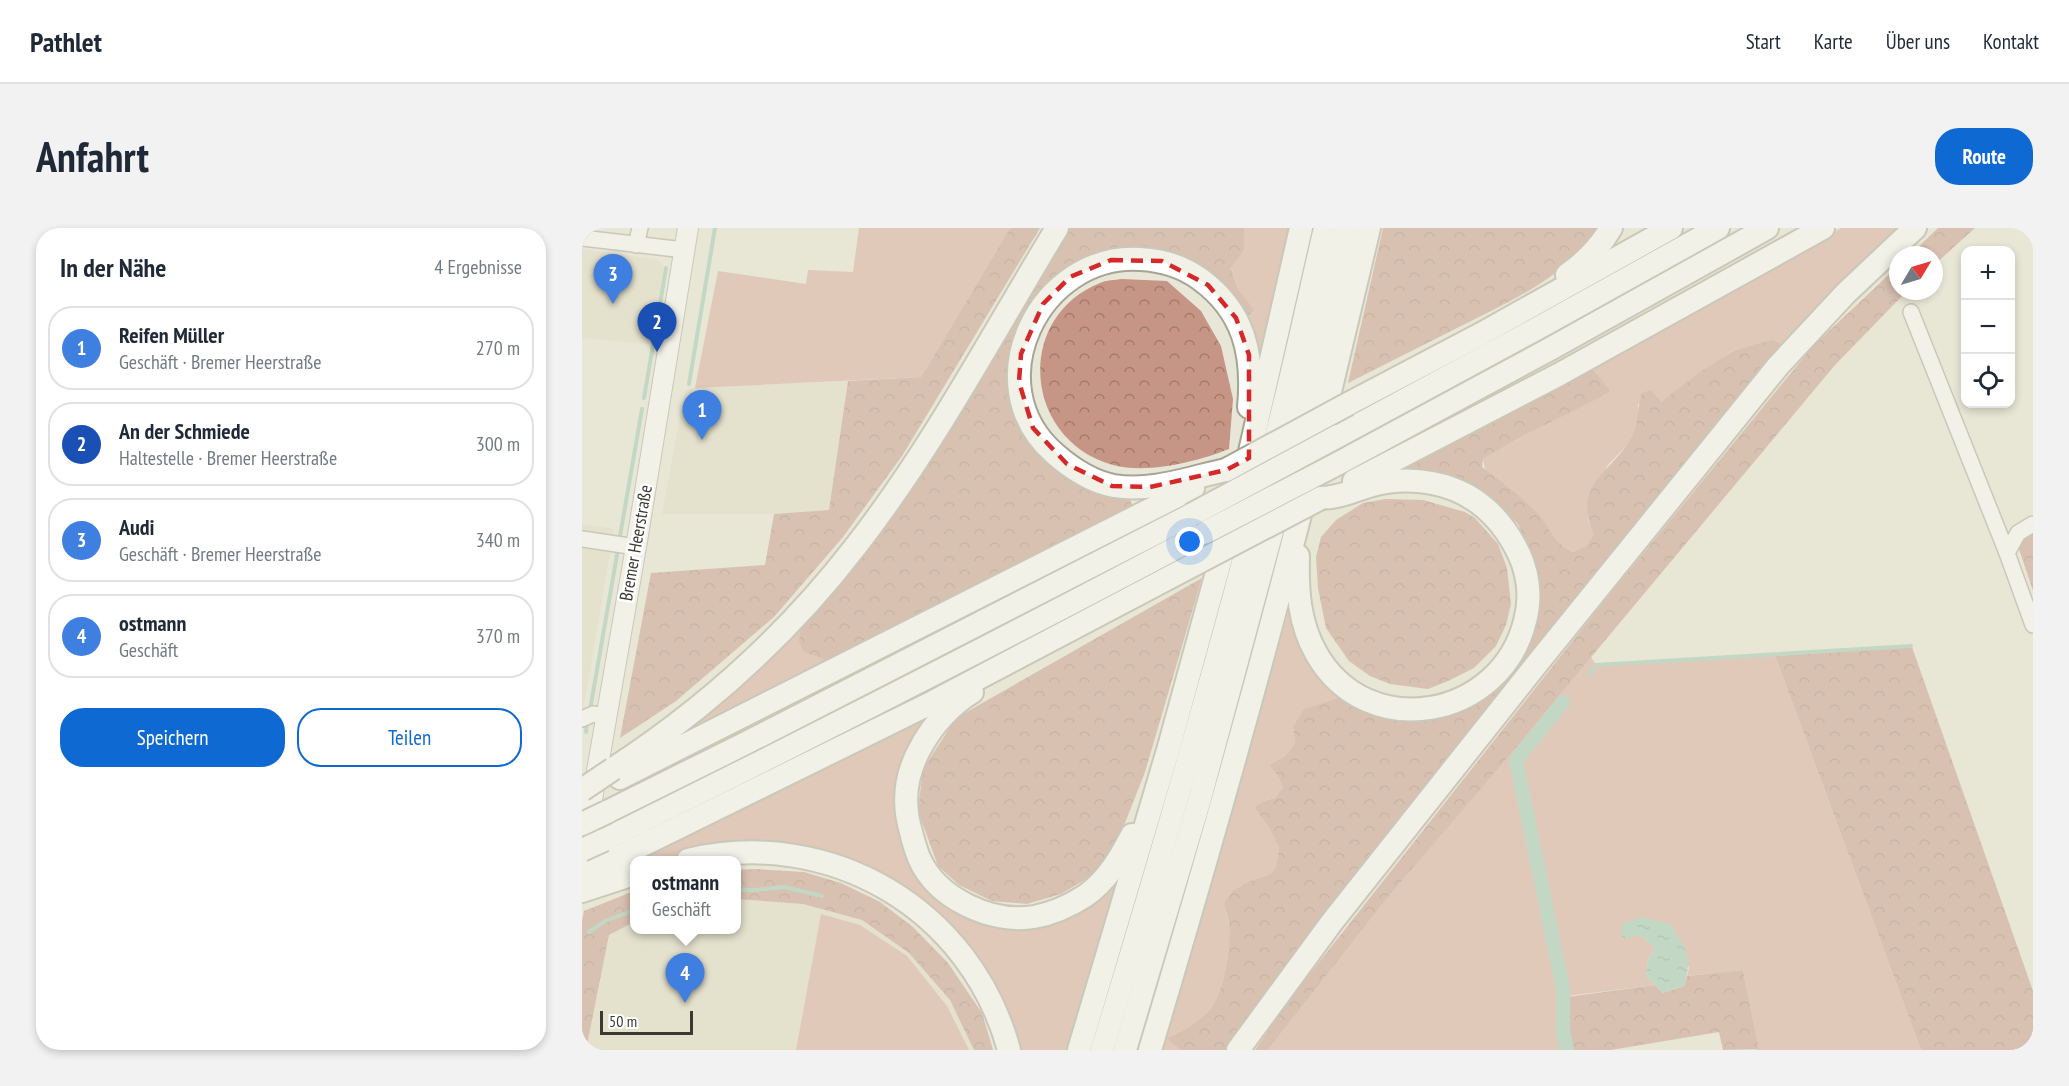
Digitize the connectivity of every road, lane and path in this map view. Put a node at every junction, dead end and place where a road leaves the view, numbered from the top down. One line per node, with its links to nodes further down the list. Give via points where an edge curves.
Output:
1 (640, 228): 15 (street)
2 (688, 228): 16 (main road, Bremer Heerstraße)
3 (1057, 228): 32 (highway, via 919,457 826,583 761,653)
4 (1301, 228): 19 (highway)
5 (1325, 228): 42 (highway, via 1283,409 1225,628)
6 (1347, 228): 43 (highway, via 1245,636)
7 (1369, 228): 22 (highway)
8 (1611, 228): 18 (highway, via 1580,265 1500,315)
9 (1671, 228): 18 (highway)
10 (1718, 228): 35 (highway, bridge, via 1191,515)
11 (1767, 228): 36 (highway, bridge, via 1337,464 1016,633)
12 (1823, 228): 21 (highway, via 1558,375)
13 (1915, 228): 45 (highway, via 1846,293 1778,366 1340,913)
14 (582, 238): 15 (street)
15 (636, 245): 16 (street)
16 (684, 250): 25 (main road, Bremer Heerstraße)
17 (1911, 312): 26 (street)
18 (1481, 334): 20 (highway, bridge)
19 (1249, 456): 20 (highway, via 1249,355 1236,318 1219,294 1192,274 1162,261 1111,260 1070,277 1043,304 1031,323 1021,354 1019,382 1024,407 1047,447 1067,464 1112,486 1173,484); 31 (highway)
20 (1226, 470): 32 (highway, via 685,747)
21 (1321, 498): 22 (highway, via 1405,480 1458,489 1494,516 1520,555 1528,580 1528,609 1522,636 1512,655 1489,682 1448,705 1423,710 1383,706 1343,685 1316,654 1300,610 1298,553 1303,534); 28 (highway, bridge)
22 (1299, 521): 44 (highway)
23 (2033, 524): 26 (street, via 2018,533)
24 (582, 539): 25 (street)
25 (636, 547): 29 (main road, Bremer Heerstraße)
26 (2007, 553): 27 (street)
27 (2033, 625)
28 (1053, 640): 31 (highway, via 1039,654 967,695 927,735 916,755 908,777 908,822 920,860 943,889 976,909 1011,918 1035,917 1086,895 1119,860 1136,826 1158,757); 39 (highway)
29 (606, 716): 30 (street, via 593,714); 39 (main road, Bremer Heerstraße)
30 (582, 719)
31 (1169, 747): 41 (highway)
32 (612, 776): 33 (highway, bridge); 34 (highway)
33 (582, 790)
34 (582, 795)
35 (582, 824)
36 (582, 850)
37 (719, 856): 40 (highway, via 776,853 841,867 874,880 944,934 965,959 992,1003)
38 (630, 874): 39 (highway)
39 (589, 875)
40 (1009, 1050)
41 (1079, 1050)
42 (1102, 1050)
43 (1125, 1050)
44 (1150, 1050)
45 (1238, 1050)

